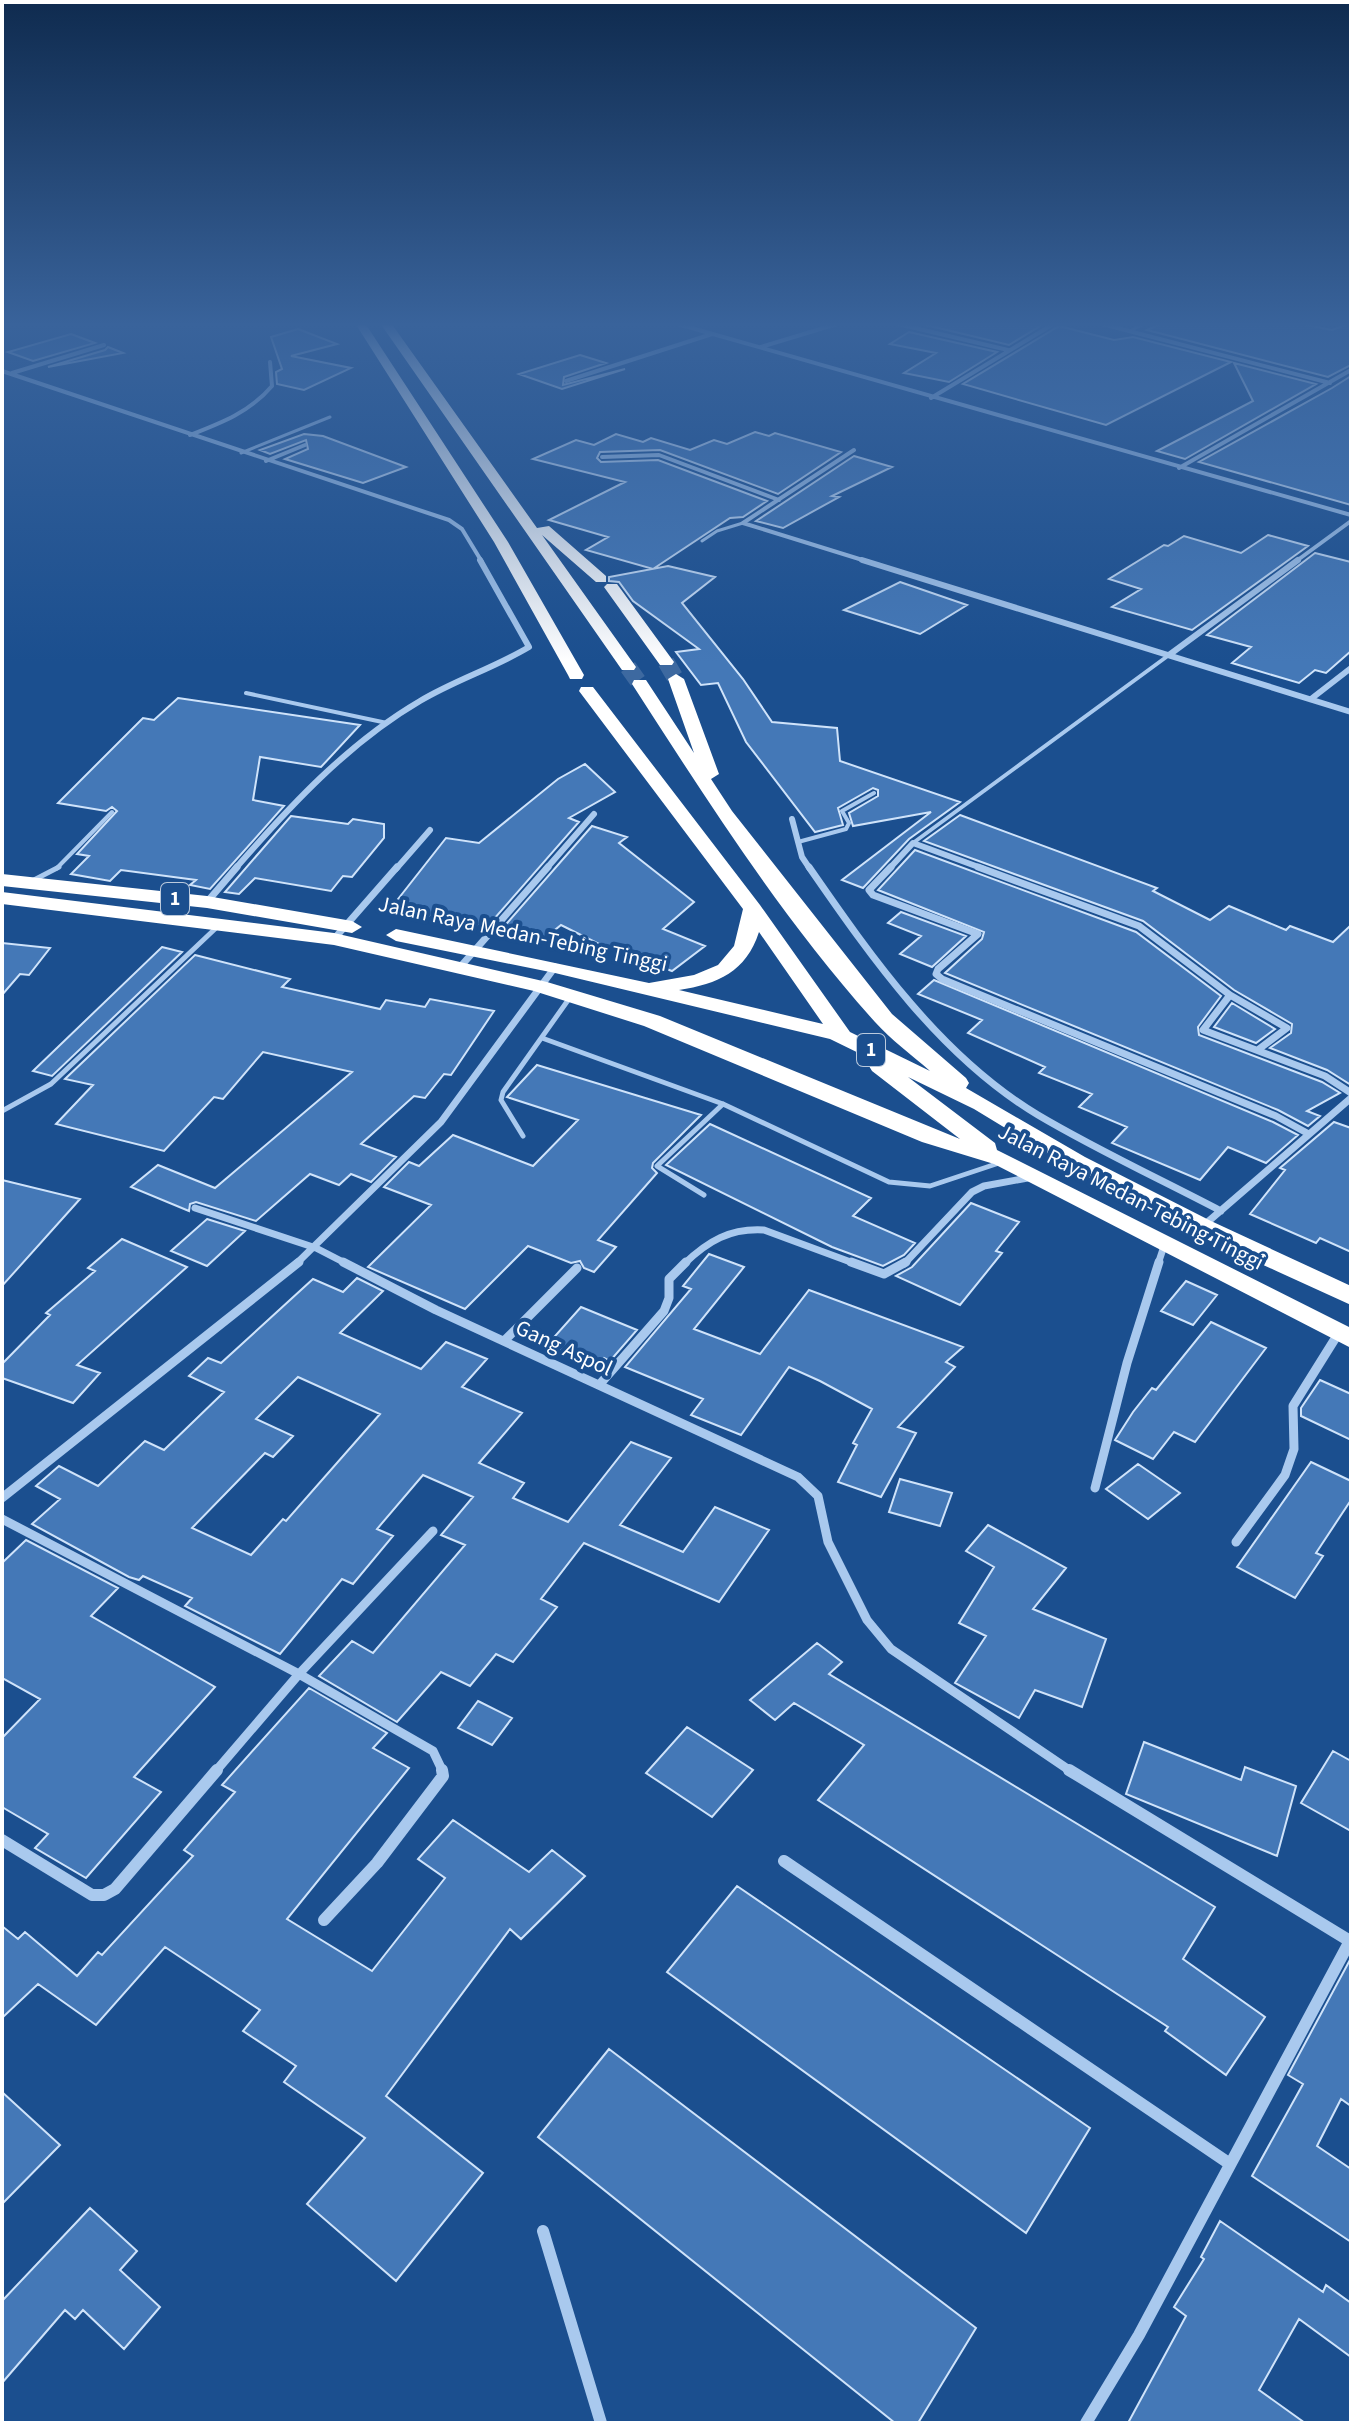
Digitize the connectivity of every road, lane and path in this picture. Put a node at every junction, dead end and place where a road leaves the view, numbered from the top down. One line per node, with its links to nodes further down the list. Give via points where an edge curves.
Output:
1 (193, 436): 9 (street)
2 (283, 436): 9 (lane)
3 (433, 436): 39 (highway, via 582,683)
4 (465, 436): 14 (highway)
5 (1066, 436): 12 (street)
6 (1236, 436): 12 (street)
7 (305, 445): 11 (street)
8 (854, 450): 13 (street)
9 (241, 453): 11 (street)
10 (602, 457): 13 (street, via 659,455)
11 (266, 461): 26 (street, via 449,520 462,529 529,642 519,653)
12 (1179, 468): 15 (street)
13 (779, 500): 17 (street)
14 (511, 502): 20 (highway, via 606,583); 29 (highway)
15 (1351, 515)
16 (1351, 521): 19 (street)
17 (743, 523): 18 (lane); 19 (street)
18 (702, 541)
19 (1169, 655): 24 (street); 34 (lane)
20 (666, 662)
21 (1351, 668): 24 (street)
22 (676, 679): 29 (highway)
23 (246, 693): 26 (lane)
24 (1311, 699): 25 (street)
25 (1351, 712)
26 (387, 723): 38 (street, via 272,825)
27 (874, 793): 33 (lane, via 842,811 849,823 846,829)
28 (112, 812): 36 (lane, via 58,868)
29 (724, 813): 53 (highway, via 884,1019)
30 (594, 814): 42 (street)
31 (792, 819): 33 (street)
32 (430, 830): 41 (street)
33 (798, 842): 61 (street, via 802,857 866,950 913,1006 987,1078 1037,1114)
34 (913, 843): 46 (street, via 1139,926); 55 (street, via 869,890 978,934 938,969 942,979)
35 (2, 880): 36 (highway, Jalan Raya Medan-Tebing Tinggi / 1)
36 (29, 882): 38 (highway, Jalan Raya Medan-Tebing Tinggi / 1)
37 (2, 898): 40 (highway, Jalan Raya Medan-Tebing Tinggi / 1)
38 (207, 902): 41 (highway, Jalan Raya Medan-Tebing Tinggi / 1)
39 (753, 909): 44 (highway, via 745,952 720,974 663,985); 48 (highway)
40 (221, 923): 41 (highway, Jalan Raya Medan-Tebing Tinggi / 1); 54 (lane, via 51,1084)
41 (340, 932): 42 (highway, Jalan Raya Medan-Tebing Tinggi / 1)
42 (467, 958): 43 (highway, Jalan Raya Medan-Tebing Tinggi / 1); 45 (highway, Jalan Raya Medan-Tebing Tinggi / 1)
43 (555, 967): 44 (highway, Jalan Raya Medan-Tebing Tinggi / 1); 45 (street)
44 (624, 983): 48 (highway, Jalan Raya Medan-Tebing Tinggi / 1)
45 (540, 986): 47 (highway, Jalan Raya Medan-Tebing Tinggi / 1); 64 (street, via 441,1122)
46 (1230, 995): 50 (street, via 1287,1028); 50 (street, via 1203,1030)
47 (571, 996): 49 (lane); 57 (highway, Jalan Raya Medan-Tebing Tinggi / 1, via 652,1021 930,1137)
48 (837, 1034): 53 (highway, Jalan Raya Medan-Tebing Tinggi / 1); 57 (highway)
49 (542, 1038): 52 (lane); 56 (lane, via 501,1100)
50 (1259, 1049): 51 (street, via 1325,1076)
51 (1351, 1096): 55 (street)
52 (723, 1104): 57 (lane, via 889,1182 930,1186); 59 (lane, via 657,1166)
53 (982, 1104): 62 (highway, Jalan Raya Medan-Tebing Tinggi / 1, via 1077,1162)
54 (2, 1111)
55 (1307, 1133): 61 (street)
56 (523, 1136)
57 (1004, 1160): 58 (highway, Jalan Raya Medan-Tebing Tinggi / 1)
58 (1037, 1176): 63 (highway, Jalan Raya Medan-Tebing Tinggi / 1); 69 (street, via 972,1192 900,1268 884,1274 764,1230 724,1232 669,1279 664,1311)
59 (704, 1195)
60 (195, 1208): 64 (street, Gang Aspol)
61 (1221, 1211): 62 (street)
62 (1202, 1227): 66 (highway, Jalan Raya Medan-Tebing Tinggi / 1)
63 (1165, 1243): 67 (highway, Jalan Raya Medan-Tebing Tinggi / 1); 70 (street)
64 (316, 1248): 68 (street, Gang Aspol); 71 (street)
65 (577, 1268): 68 (street)
66 (1351, 1296)
67 (1345, 1336): 74 (street, via 1293,1406 1294,1449 1285,1475)
68 (505, 1340): 69 (street, Gang Aspol)
69 (600, 1384): 79 (street, Gang Aspol, via 798,1477 818,1496 828,1542 867,1620 891,1649 1073,1773)
70 (1095, 1488)
71 (2, 1498)
72 (2, 1519): 75 (street)
73 (433, 1531): 75 (street)
74 (1236, 1542)
75 (299, 1674): 76 (street, via 115,1889 92,1895); 78 (street, via 433,1751 442,1765 443,1776 377,1863)
76 (2, 1840)
77 (784, 1861): 80 (street)
78 (324, 1920)
79 (1350, 1940): 80 (street)
80 (1230, 2164): 83 (street)
81 (543, 2231): 82 (street)
82 (601, 2423)
83 (1086, 2423)

